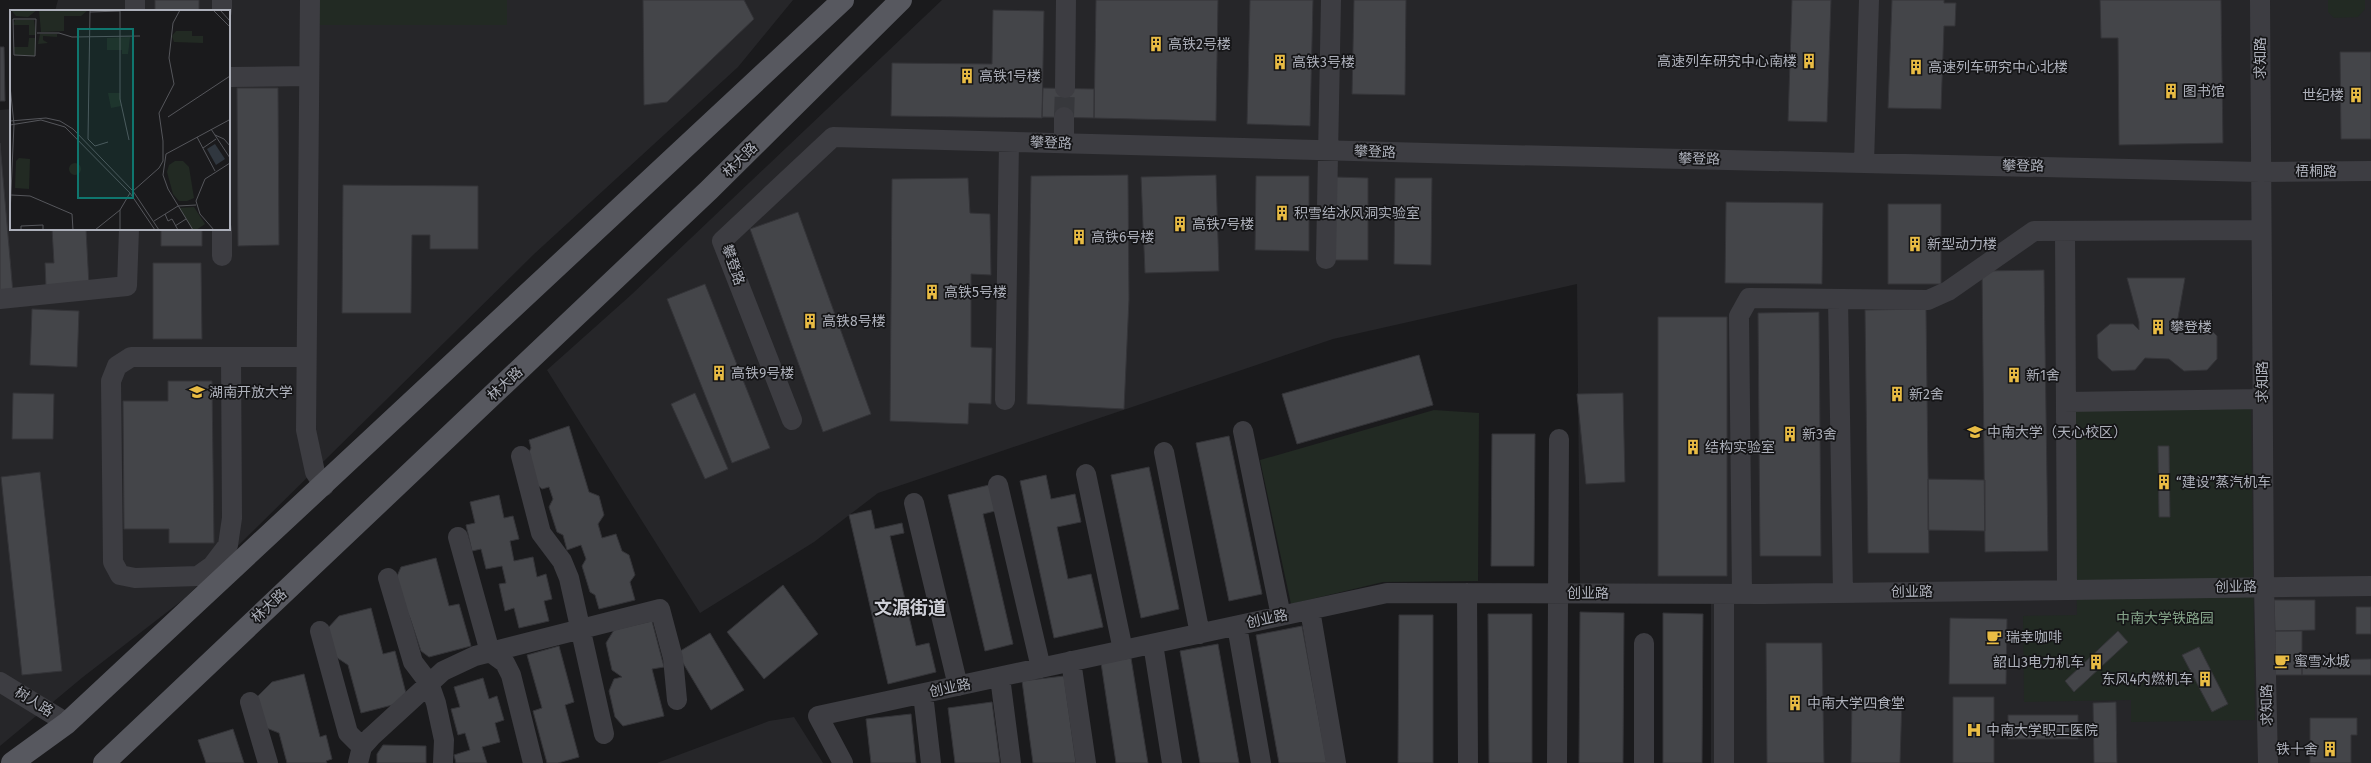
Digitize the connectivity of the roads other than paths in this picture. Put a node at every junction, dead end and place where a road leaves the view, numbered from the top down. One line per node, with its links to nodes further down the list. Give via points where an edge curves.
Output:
1 (310, 0): 8 (street)
2 (843, 0): 38 (main road)
3 (901, 0): 72 (main road, 林大路, via 709,190)
4 (1066, 0): 10 (street)
5 (1331, 0): 14 (street)
6 (1869, 0): 15 (street)
7 (2260, 0): 17 (street, 求知路)
8 (309, 76): 9 (street); 27 (street)
9 (230, 77)
10 (1065, 88)
11 (1064, 117): 13 (street)
12 (1008, 142): 13 (street, 攀登路); 29 (street); 31 (street, 攀登路, via 833,137 722,241)
13 (1064, 143): 14 (street, 攀登路)
14 (1328, 151): 15 (street, 攀登路); 23 (street)
15 (1864, 163): 17 (street, 攀登路)
16 (2371, 171): 17 (street, 梧桐路)
17 (2260, 172): 20 (street, 求知路)
18 (129, 230): 24 (street, via 127,286)
19 (222, 230): 22 (street)
20 (2261, 230): 21 (street); 28 (street, 求知路)
21 (2065, 231): 25 (street, via 2034,231 1948,291 1928,300); 30 (street)
22 (222, 256)
23 (1326, 259)
24 (0, 299)
25 (1838, 299): 47 (street); 48 (street, via 1750,298 1738,316)
26 (231, 358): 26 (street, via 131,358 117,366 111,380 113,562 120,575 135,578 198,576 212,566 228,545 232,518); 27 (street)
27 (306, 358): 38 (street, via 306,430 316,472)
28 (2262, 399): 30 (street); 42 (street, 求知路)
29 (1005, 400)
30 (2066, 402): 44 (street)
31 (792, 420)
32 (1243, 431): 50 (street)
33 (1559, 439): 46 (street)
34 (1164, 452): 54 (street)
35 (521, 456): 52 (street, via 541,533 562,561)
36 (1086, 474): 57 (street)
37 (998, 485): 60 (street)
38 (324, 486): 68 (main road)
39 (914, 503): 64 (street)
40 (458, 537): 58 (street)
41 (388, 578): 63 (street, via 413,662)
42 (2264, 586): 43 (street, 创业路); 44 (street, 创业路); 87 (street, 求知路)
43 (2371, 586)
44 (2067, 589): 47 (street, 创业路)
45 (1468, 593): 46 (street, 创业路); 49 (street, 创业路, via 1387,593); 83 (street)
46 (1557, 593): 48 (street, 创业路); 84 (street)
47 (1843, 593): 48 (street, 创业路)
48 (1733, 594): 86 (street)
49 (1310, 610): 50 (street, 创业路); 82 (street)
50 (1281, 616): 51 (street, 创业路)
51 (1237, 626): 54 (street, 创业路); 81 (street)
52 (582, 629): 58 (street); 66 (street, via 660,609 674,658); 69 (street)
53 (320, 630): 70 (street, via 348,733)
54 (1200, 634): 56 (street, 创业路)
55 (1644, 643): 85 (street)
56 (1153, 644): 57 (street, 创业路); 80 (street)
57 (1123, 650): 59 (street, 创业路)
58 (490, 652): 63 (street, via 443,671); 75 (street, via 505,663 511,674)
59 (1071, 662): 60 (street, 创业路); 79 (street)
60 (1041, 668): 61 (street, 创业路)
61 (1000, 677): 64 (street, 创业路); 78 (street)
62 (0, 682): 68 (street, 树人路)
63 (429, 683): 70 (street); 74 (street, via 444,740)
64 (958, 686): 65 (street, 创业路)
65 (923, 694): 76 (street, 创业路, via 818,716); 77 (street)
66 (677, 700)
67 (250, 702): 73 (street)
68 (67, 723): 71 (main road)
69 (604, 734)
70 (360, 755)
71 (12, 763)
72 (104, 763)
73 (268, 763)
74 (443, 763)
75 (533, 763)
76 (843, 763)
77 (931, 763)
78 (1011, 763)
79 (1086, 763)
80 (1172, 763)
81 (1261, 763)
82 (1336, 763)
83 (1468, 763)
84 (1556, 763)
85 (1644, 763)
86 (1724, 763)
87 (2268, 763)

